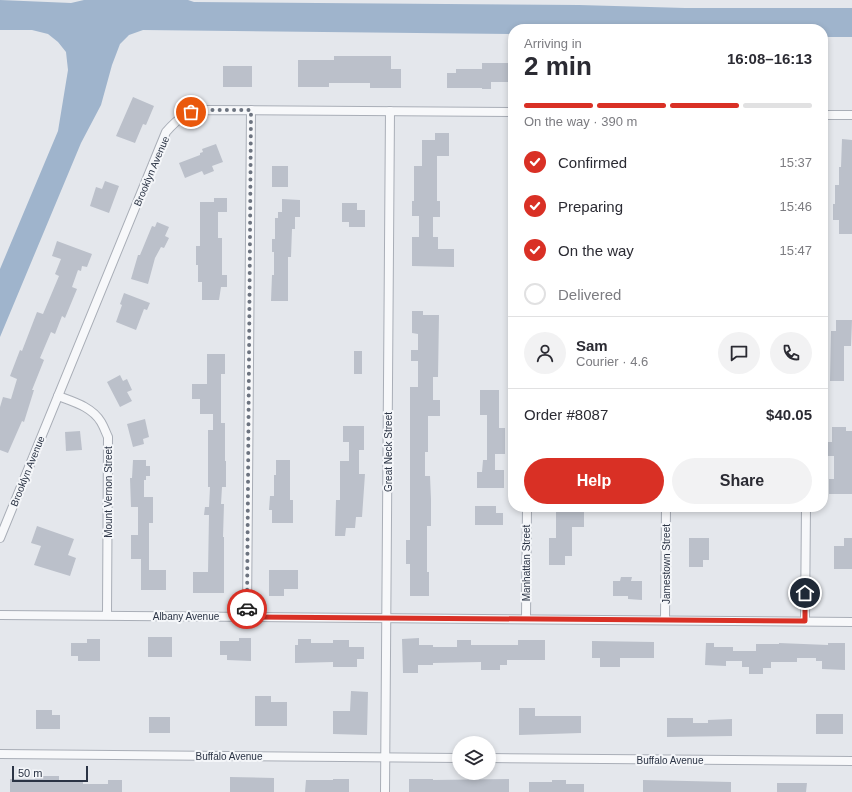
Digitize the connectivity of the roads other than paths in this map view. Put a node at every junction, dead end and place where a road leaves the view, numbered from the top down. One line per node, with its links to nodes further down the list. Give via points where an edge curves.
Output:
1 (251, 110): 2 (street, Brooklyn Avenue); 6 (street, Brooklyn Avenue, via 191,112 177,120 166,132); 13 (street)
2 (390, 111): 3 (street, Brooklyn Avenue); 14 (street, Great Neck Street)
3 (508, 112)
4 (828, 115): 5 (street)
5 (852, 115)
6 (58, 396): 10 (street, Brooklyn Avenue); 12 (street, Mount Vernon Street, via 90,410 101,422 108,437)
7 (527, 512): 15 (street, Manhattan Street)
8 (666, 512): 16 (street, Jamestown Street)
9 (806, 512): 17 (street)
10 (0, 538)
11 (0, 615): 12 (street, Albany Avenue)
12 (107, 616): 13 (street, Albany Avenue)
13 (247, 617): 14 (street, Albany Avenue)
14 (386, 618): 15 (street, Albany Avenue); 20 (street, Great Neck Street)
15 (526, 619): 16 (street, Albany Avenue)
16 (666, 620): 17 (street, Albany Avenue)
17 (805, 621): 18 (street, Albany Avenue)
18 (852, 622)
19 (0, 754): 20 (street, Buffalo Avenue)
20 (385, 757): 21 (street, Buffalo Avenue); 24 (street, Great Neck Street)
21 (452, 758)
22 (496, 758): 23 (street, Buffalo Avenue)
23 (852, 761)
24 (385, 792)

